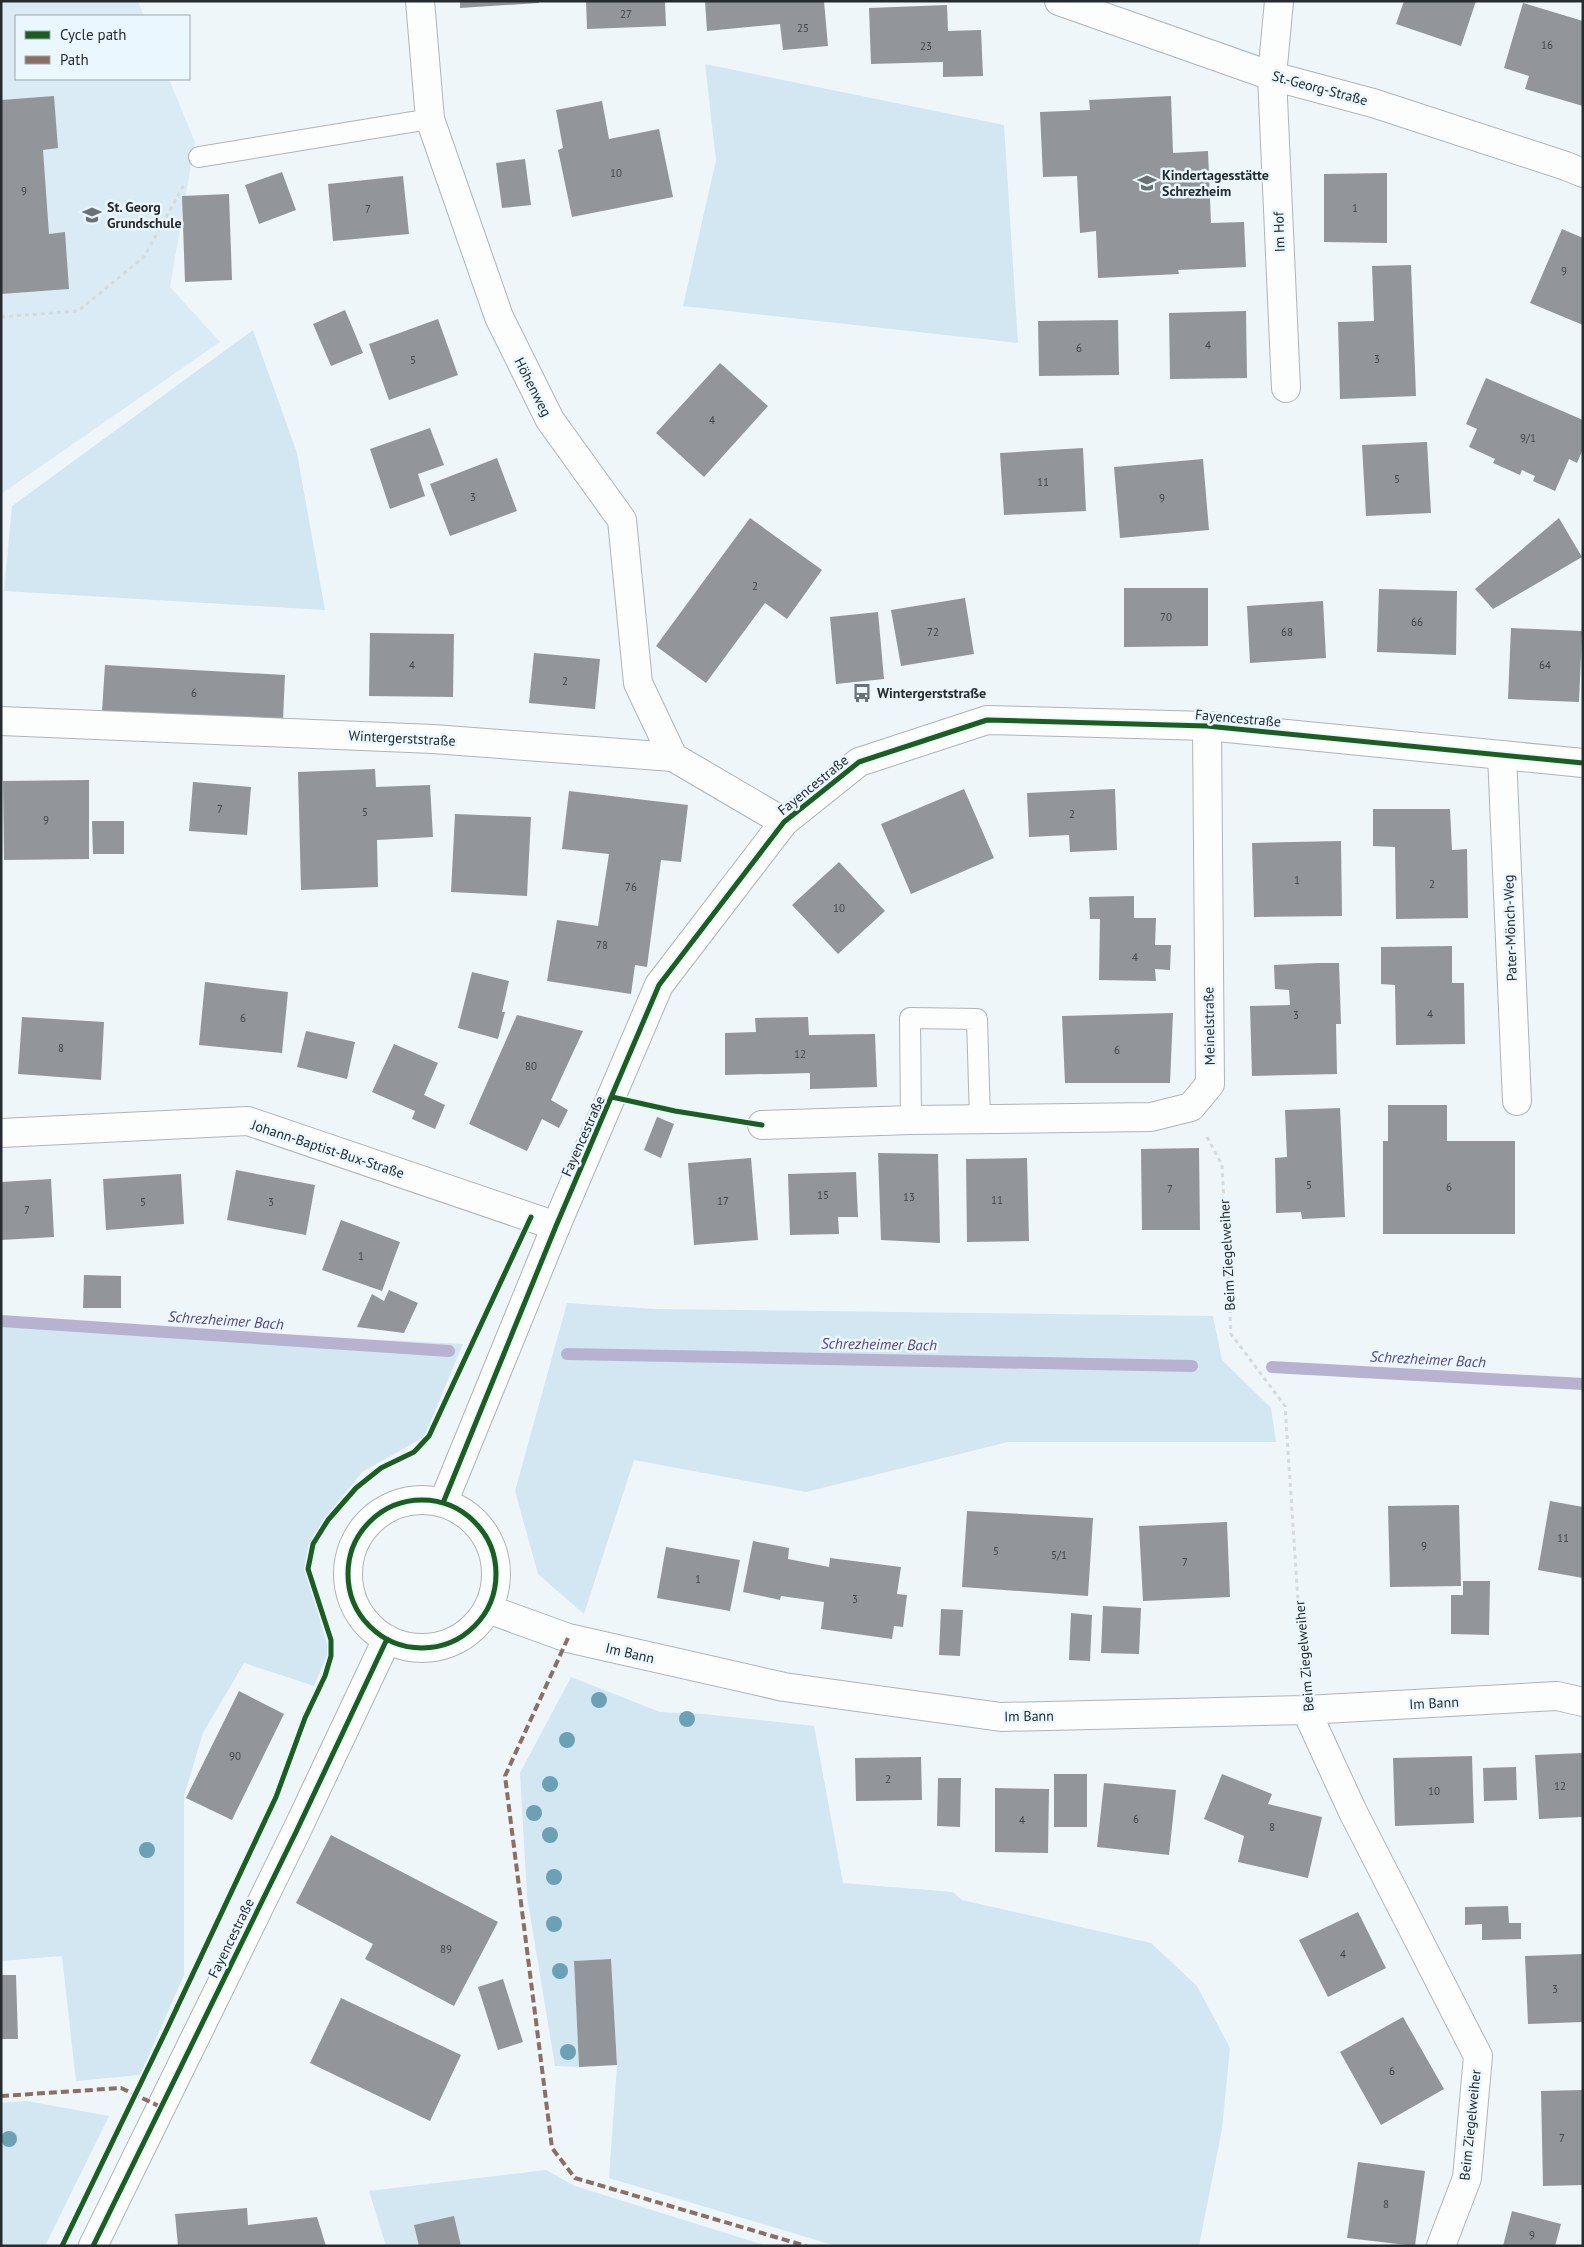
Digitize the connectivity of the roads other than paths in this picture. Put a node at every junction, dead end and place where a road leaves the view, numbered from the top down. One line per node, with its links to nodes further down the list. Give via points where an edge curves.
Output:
1 (420, 1): 5 (street, Höhenweg)
2 (1058, 1): 4 (street, St.-Georg-Straße)
3 (1279, 1): 4 (street, Im Hof)
4 (1272, 76): 7 (street, St.-Georg-Straße, via 1372,103); 8 (street, Im Hof)
5 (430, 119): 6 (lane); 12 (street, Höhenweg, via 499,317 550,420 622,520 638,683)
6 (199, 157)
7 (1583, 174)
8 (1286, 388)
9 (1, 721): 12 (street, Wintergerststraße, via 433,739)
10 (1207, 726): 11 (street, Fayencestraße); 14 (street, Fayencestraße, via 986,720 859,762); 16 (street, Meinelstraße, via 1210,1084 1191,1108 1151,1117)
11 (1502, 755): 13 (street, Fayencestraße); 15 (street, Pater-Mönch-Weg)
12 (673, 757): 14 (street, Wintergerststraße)
13 (1583, 763)
14 (784, 822): 20 (street, Fayencestraße, via 659,985)
15 (1517, 1102)
16 (980, 1119): 17 (street); 17 (lane, via 978,1019 910,1018)
17 (911, 1120): 18 (street)
18 (762, 1124)
19 (1, 1133): 20 (street, Johann-Baptist-Bux-Straße, via 248,1121)
20 (556, 1226): 21 (street, Fayencestraße)
21 (443, 1503): 22 (street, via 462,1512 479,1526 490,1545 496,1566 495,1588); 23 (street, via 419,1500 395,1505 374,1517 359,1536 350,1558 348,1581 354,1605 368,1624)
22 (488, 1609): 23 (street, via 474,1628 455,1641 432,1648 409,1647); 25 (street, Im Bann, via 568,1638 784,1687 1001,1718)
23 (387, 1639): 26 (street, Fayencestraße, via 292,1841)
24 (1583, 1702): 25 (street, Im Bann, via 1557,1696)
25 (1306, 1710): 27 (street, Beim Ziegelweiher, via 1353,1812 1478,2056 1467,2178)
26 (93, 2246)
27 (1441, 2246)

